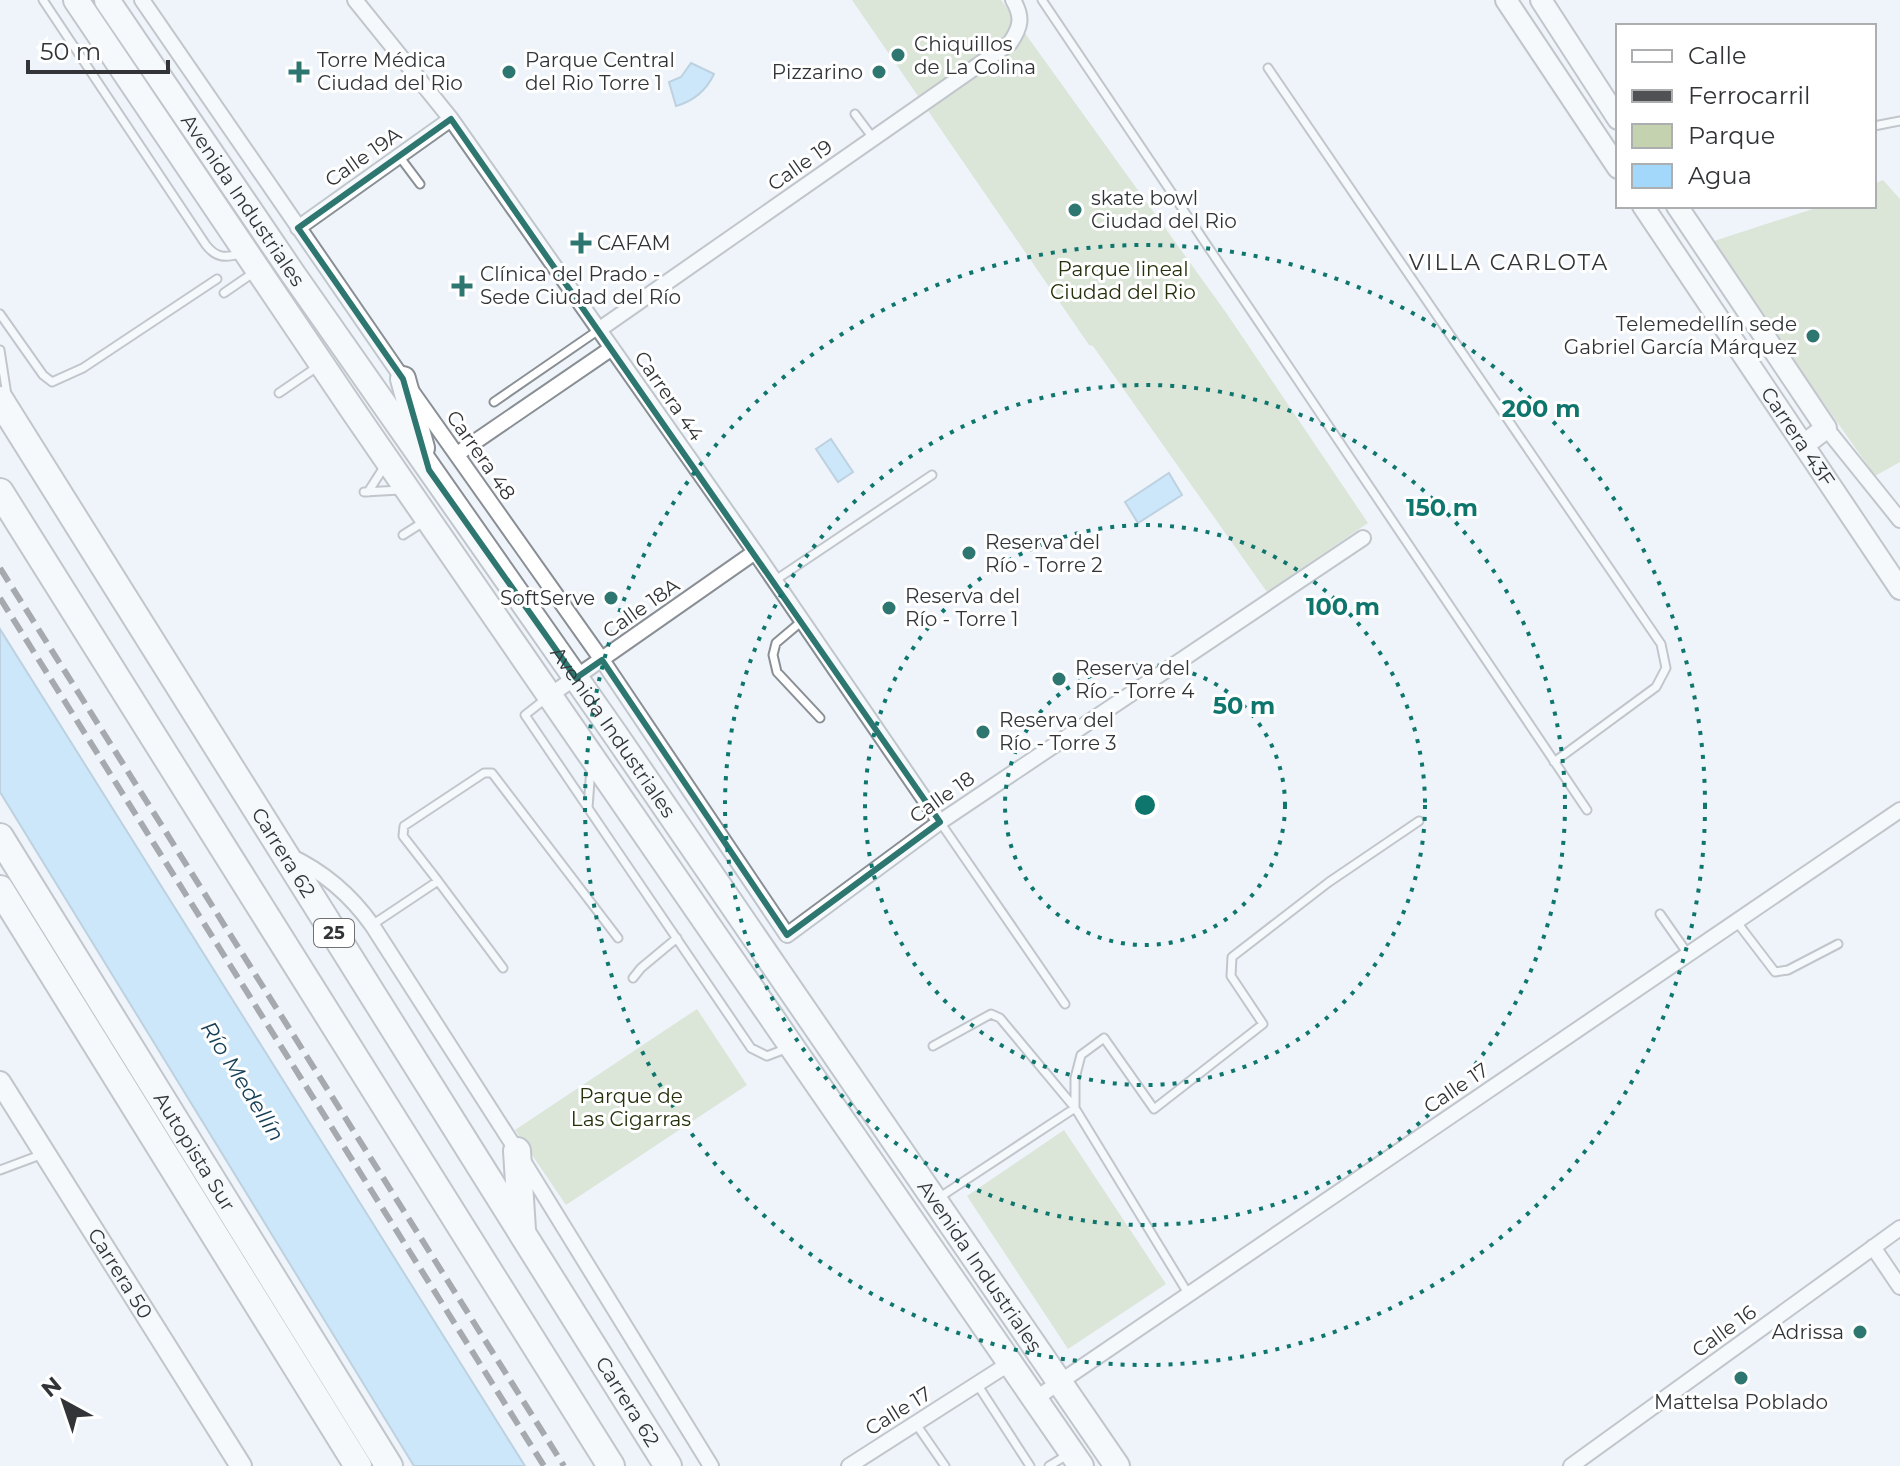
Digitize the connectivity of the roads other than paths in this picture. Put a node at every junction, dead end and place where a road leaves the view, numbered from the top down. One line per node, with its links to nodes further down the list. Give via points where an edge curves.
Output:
1 (43, 0): 23 (lane, via 206,245 218,256)
2 (76, 0): 23 (main road, Avenida Industriales)
3 (107, 0): 39 (main road, Avenida Industriales)
4 (142, 0): 22 (street, Carrera 48)
5 (355, 0): 13 (street, Carrera 44)
6 (1013, 0): 16 (street, Calle 19, via 1020,29 1010,43)
7 (1042, 0): 58 (lane)
8 (1506, 0): 18 (street)
9 (1541, 0): 12 (street)
10 (1268, 68): 58 (lane, via 1661,644 1666,668 1656,687)
11 (855, 114): 16 (lane)
12 (1616, 116)
13 (451, 119): 17 (street, Calle 19A); 27 (street, Carrera 44)
14 (1900, 121): 15 (lane)
15 (1876, 126)
16 (873, 138): 27 (street, Calle 19)
17 (399, 156): 19 (lane); 22 (street, Calle 19A)
18 (1616, 165)
19 (420, 184)
20 (1644, 208): 36 (street, Carrera 43F)
21 (1678, 208): 35 (street, Carrera 43F)
22 (298, 228): 31 (street, Carrera 48)
23 (253, 261): 25 (lane); 30 (main road, Avenida Industriales)
24 (217, 279): 26 (lane, via 83,368 52,382)
25 (224, 293)
26 (0, 314)
27 (600, 329): 28 (street, Carrera 44); 33 (lane)
28 (612, 348): 37 (street); 49 (street, Carrera 44)
29 (0, 350): 34 (lane)
30 (321, 365): 32 (lane); 38 (main road, Avenida Industriales)
31 (403, 379): 39 (main road); 53 (street, Carrera 48)
32 (279, 393)
33 (494, 402)
34 (5, 409): 65 (highway, Carrera 62 / 25)
35 (1826, 428): 36 (street); 45 (street, Carrera 43F)
36 (1804, 445): 51 (street, Carrera 43F)
37 (463, 450)
38 (387, 461): 42 (main road, Avenida Industriales); 42 (lane, via 366,492)
39 (429, 470): 54 (main road, Avenida Industriales)
40 (932, 475): 50 (lane)
41 (0, 479): 46 (highway)
42 (407, 490): 44 (main road, Avenida Industriales)
43 (0, 492): 46 (highway, 25)
44 (428, 520): 47 (lane); 55 (main road, Avenida Industriales)
45 (1900, 520)
46 (22, 526): 101 (highway, 25)
47 (403, 535)
48 (1363, 538): 63 (street, Calle 18)
49 (755, 552): 50 (street, Carrera 44); 53 (street, Calle 18A)
50 (774, 581): 52 (street, Carrera 44)
51 (1900, 589)
52 (802, 621): 56 (lane, via 776,643 773,655 777,672); 63 (street, Carrera 44)
53 (602, 660): 54 (street, Calle 18A); 71 (street, Carrera 48)
54 (576, 678): 55 (street, Calle 18A); 86 (main road, Avenida Industriales)
55 (549, 696): 57 (main road, Avenida Industriales); 59 (lane, via 525,715)
56 (820, 718)
57 (591, 757): 59 (lane); 80 (main road, Avenida Industriales)
58 (1554, 762): 60 (lane)
59 (588, 808): 73 (lane)
60 (1587, 810)
61 (1900, 810): 69 (street, Calle 17)
62 (1419, 821): 82 (lane, via 1232,957 1231,976 1263,1024 1154,1109 1104,1038 1081,1055)
63 (940, 822): 71 (street, Calle 18); 78 (lane)
64 (0, 837): 100 (highway, Autopista Sur)
65 (284, 853): 70 (street, via 316,868); 88 (highway, Carrera 62 / 25)
66 (438, 881): 70 (lane); 72 (lane, via 403,836 404,826 484,773 492,773); 76 (lane)
67 (0, 889): 99 (highway, Autopista Sur)
68 (1660, 914): 75 (lane)
69 (1736, 921): 74 (lane, via 1775,972); 75 (street, Calle 17)
70 (372, 925): 83 (street)
71 (787, 935)
72 (618, 938)
73 (677, 938): 77 (lane); 80 (lane, via 751,1048 767,1056)
74 (1838, 944)
75 (1688, 954): 91 (street, Calle 17)
76 (503, 968)
77 (633, 978)
78 (1065, 1004)
79 (933, 1046): 82 (lane, via 991,1014 1000,1018)
80 (790, 1047): 92 (main road, Avenida Industriales)
81 (0, 1082): 84 (street, Carrera 50)
82 (1075, 1108): 86 (lane); 91 (lane)
83 (517, 1151): 88 (highway); 103 (street)
84 (45, 1154): 85 (lane); 98 (street, Carrera 50)
85 (0, 1170)
86 (935, 1201): 93 (main road, Avenida Industriales)
87 (1900, 1228): 89 (street, Calle 16)
88 (522, 1233): 102 (highway, Carrera 62 / 25)
89 (1873, 1247): 90 (street); 109 (street, Calle 16)
90 (1900, 1287)
91 (1189, 1295): 93 (street, Calle 17)
92 (1010, 1363): 94 (street, Calle 17); 95 (main road, Avenida Industriales)
93 (1060, 1383): 95 (street, Calle 17); 108 (main road, Avenida Industriales)
94 (977, 1384): 96 (street, Calle 17); 106 (lane)
95 (1035, 1399): 97 (main road, Avenida Industriales)
96 (916, 1424): 104 (street, Calle 17); 105 (lane)
97 (1076, 1459): 107 (lane)
98 (241, 1466)
99 (358, 1466)
100 (389, 1466)
101 (611, 1466)
102 (668, 1466)
103 (711, 1466)
104 (849, 1466)
105 (945, 1466)
106 (1030, 1466)
107 (1049, 1466)
108 (1117, 1466)
109 (1571, 1466)

